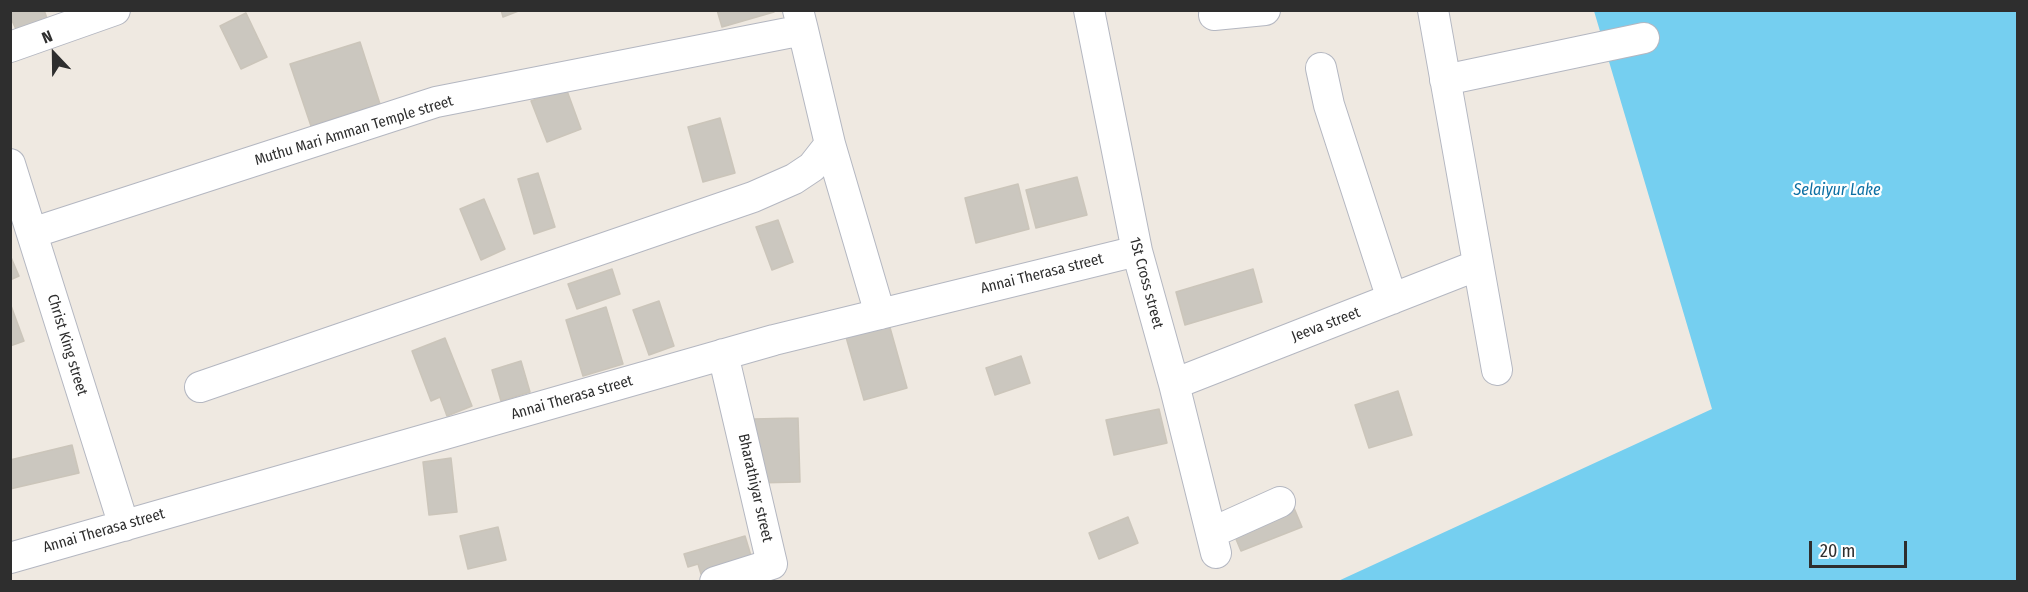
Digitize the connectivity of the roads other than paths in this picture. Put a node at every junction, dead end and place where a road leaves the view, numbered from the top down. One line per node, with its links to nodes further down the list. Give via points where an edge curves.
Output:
1 (114, 10): 8 (street)
2 (1089, 10): 14 (street, 1St Cross street)
3 (1265, 10): 5 (street)
4 (1433, 10): 10 (street)
5 (1214, 15)
6 (801, 20): 11 (street); 13 (street, Muthu Mari Amman Temple street, via 436,102)
7 (1644, 38): 10 (street)
8 (10, 48)
9 (1322, 68): 16 (street, via 1329,105)
10 (1445, 80): 15 (street)
11 (830, 144): 17 (street); 21 (street, via 812,167 753,197)
12 (10, 164): 13 (street, Christ King street)
13 (32, 233): 23 (street, Christ King street)
14 (1137, 251): 17 (street, Annai Therasa street); 20 (street, 1St Cross street)
15 (1478, 265): 16 (street, Jeeva street); 19 (street)
16 (1392, 299): 20 (street, Jeeva street)
17 (879, 314): 18 (street, Annai Therasa street)
18 (723, 354): 23 (street, Annai Therasa street); 25 (street, Bharathiyar street)
19 (1497, 370)
20 (1174, 384): 22 (street, 1St Cross street, via 1213,543)
21 (200, 387)
22 (1280, 502)
23 (124, 526): 24 (street, Annai Therasa street)
24 (10, 558)
25 (775, 573): 26 (street, Bharathiyar street)
26 (715, 582)

